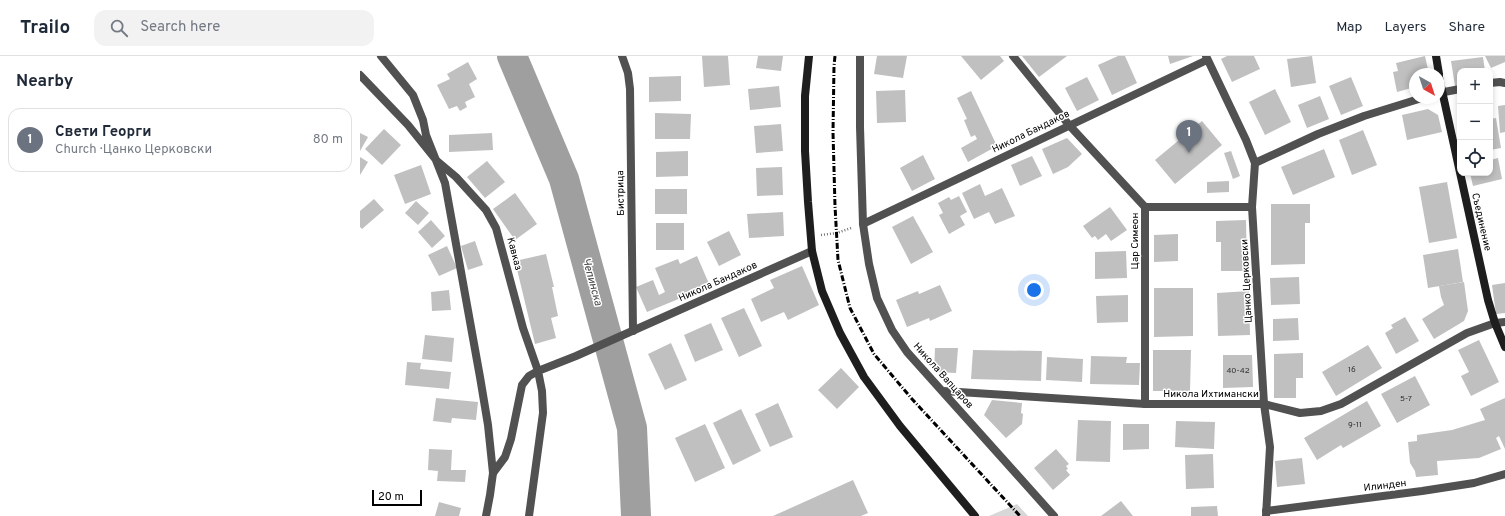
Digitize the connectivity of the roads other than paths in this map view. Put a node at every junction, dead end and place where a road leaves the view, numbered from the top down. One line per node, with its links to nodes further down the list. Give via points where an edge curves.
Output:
1 (380, 56): 17 (street, via 413,96)
2 (622, 56): 25 (street, Бистрица, via 630,89)
3 (809, 56): 22 (street, via 805,96 805,150)
4 (860, 56): 21 (street, Никола Вапцаров)
5 (1013, 56): 16 (street, Цар Симеон)
6 (1436, 56): 8 (street)
7 (1206, 58): 16 (street, Никола Бандаков); 18 (street, Цанко Церковски)
8 (1437, 68)
9 (360, 75): 17 (street, via 408,125)
10 (1493, 83): 11 (street)
11 (1505, 83)
12 (1457, 89): 13 (street)
13 (1445, 91)
14 (1409, 102): 18 (street, via 1318,134)
15 (1443, 104): 24 (street, Съединение)
16 (1069, 125): 19 (street, Цар Симеон); 21 (street, Никола Бандаков)
17 (437, 161): 27 (street, Кавказ, via 456,176 486,210 496,228 523,328); 31 (street, via 445,183 454,229 487,418)
18 (1255, 163): 20 (street, Цанко Церковски)
19 (1145, 207): 20 (street); 29 (street, Цар Симеон)
20 (1252, 207): 30 (street, Цанко Церковски)
21 (863, 224): 28 (street, Никола Вапцаров, via 877,298 892,330 907,352)
22 (812, 251): 25 (street, Никола Бандаков); 36 (street, via 822,290 840,333 864,377 900,426)
23 (1505, 322): 24 (street, Никола Ихтимански)
24 (1495, 323): 26 (street, Съединение); 30 (street, Никола Ихтимански, via 1467,333 1341,404 1321,411 1300,413)
25 (631, 332): 27 (street, Никола Бандаков)
26 (1505, 347)
27 (538, 371): 31 (street, Никола Бандаков, via 529,376 522,385 505,457); 35 (street, Кавказ, via 543,413)
28 (942, 391): 29 (street, Никола Ихтимански); 37 (street, Никола Вапцаров)
29 (1145, 404): 30 (street, Никола Ихтимански)
30 (1264, 404): 33 (street, Цанко Церковски, via 1270,447)
31 (493, 473): 34 (street)
32 (1505, 474): 33 (street, Илинден, via 1474,483)
33 (1266, 513)
34 (486, 516)
35 (529, 516)
36 (976, 516)
37 (1054, 516)

